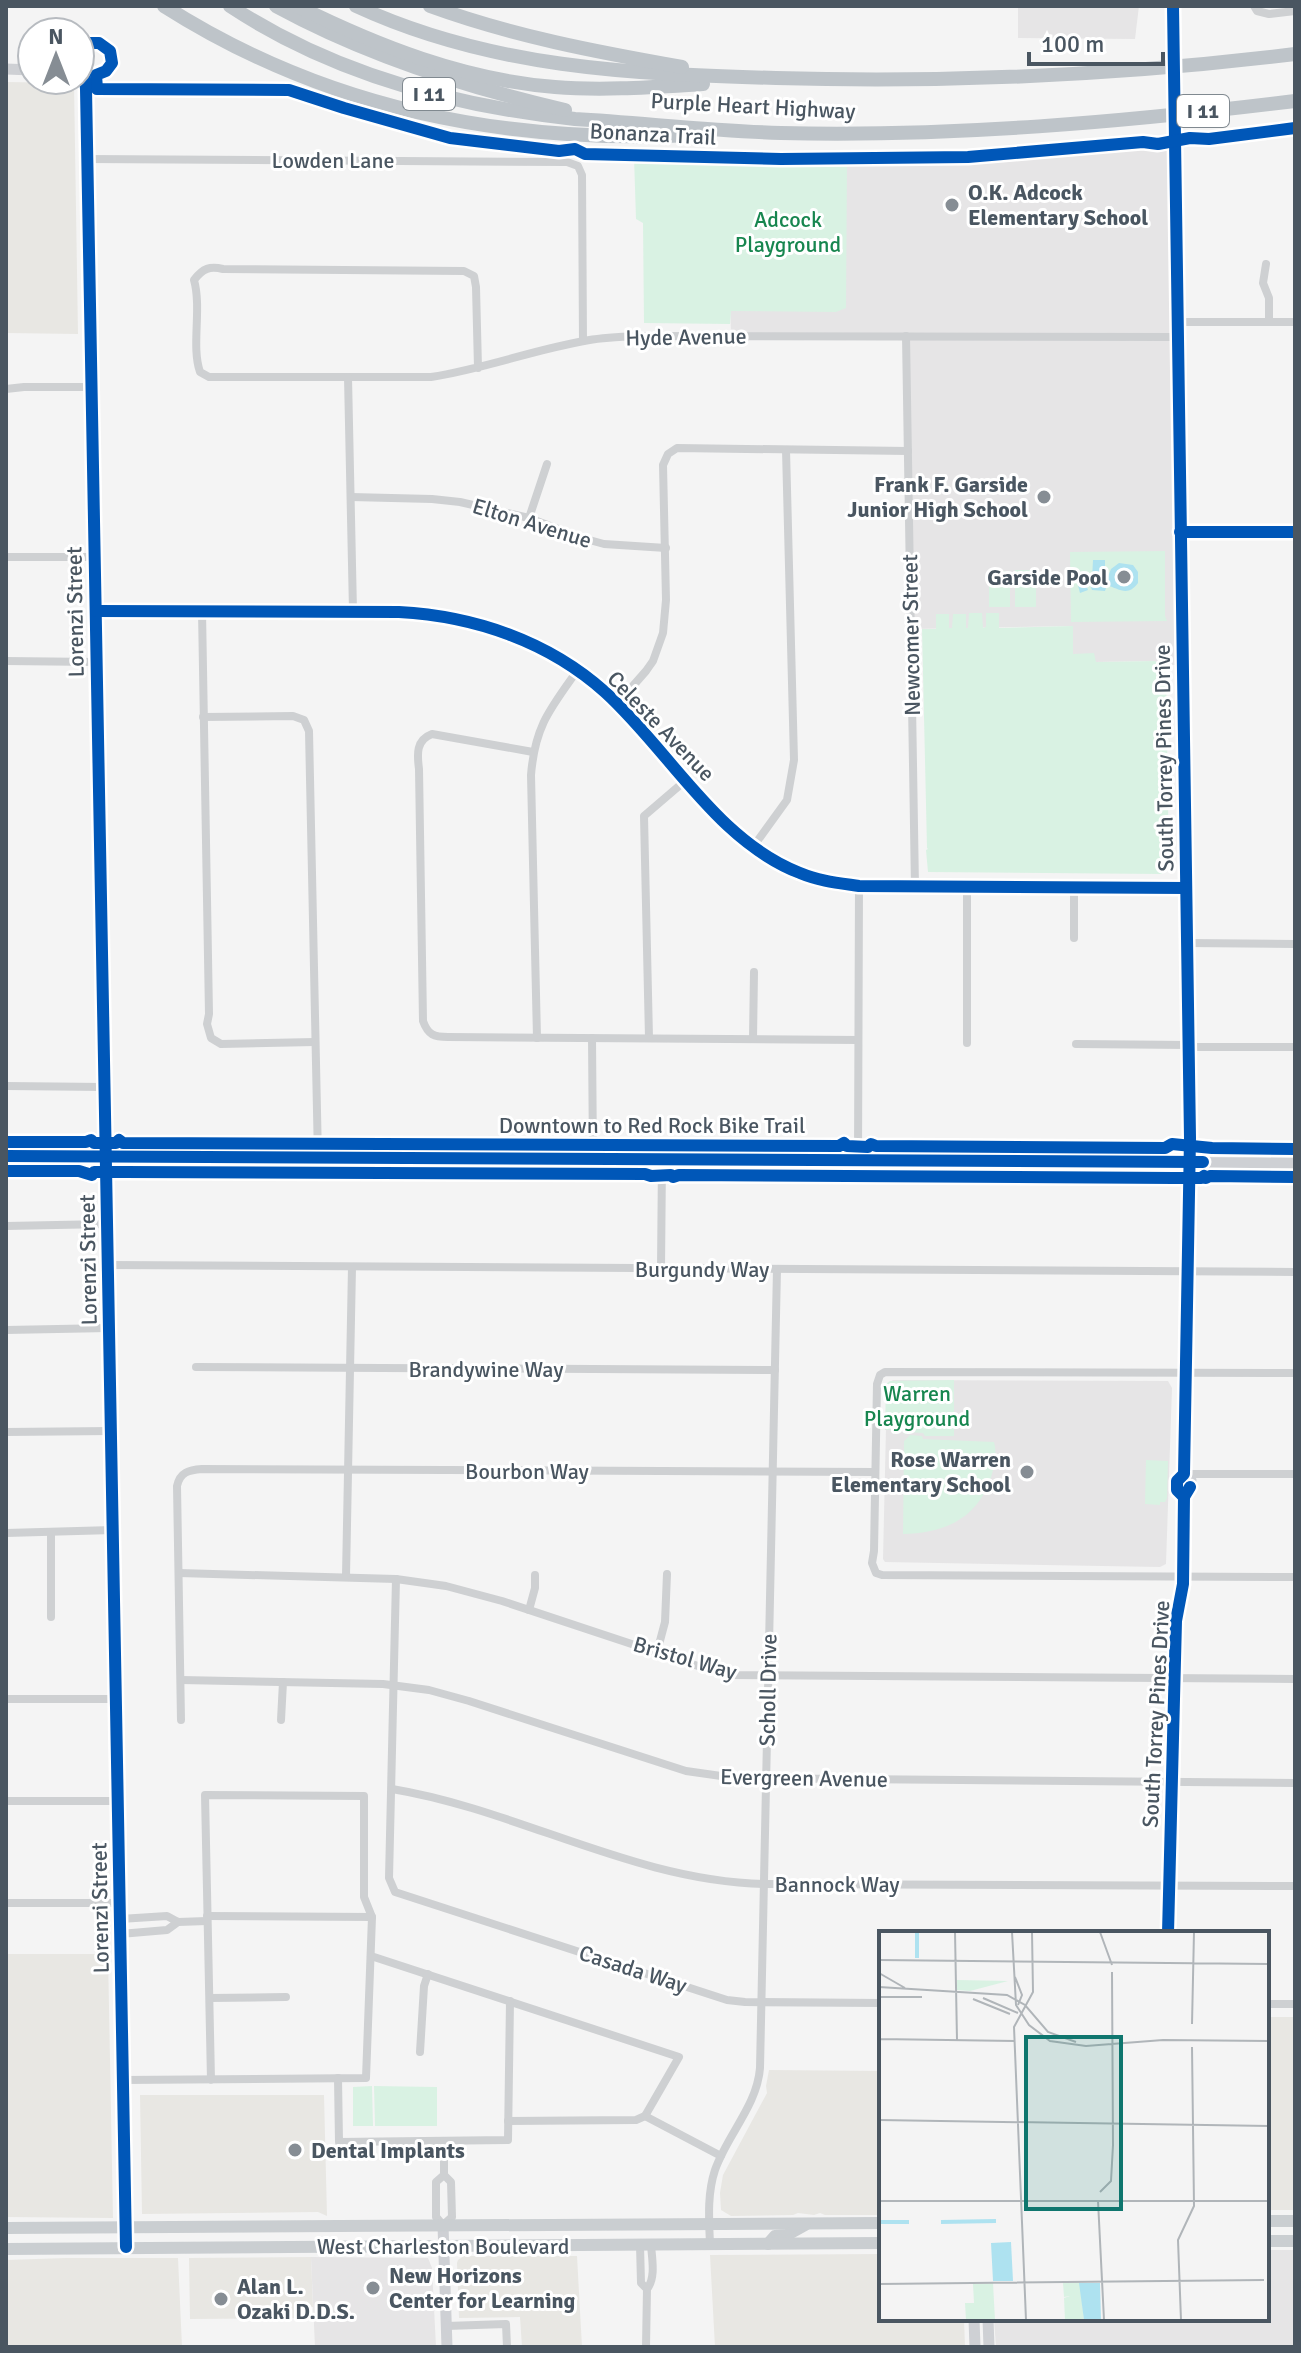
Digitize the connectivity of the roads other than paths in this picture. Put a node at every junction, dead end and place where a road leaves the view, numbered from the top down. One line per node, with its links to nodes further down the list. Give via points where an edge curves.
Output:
1 (164, 6): 16 (highway, via 234,46 315,82 453,121 567,135)
2 (230, 6): 15 (highway, Purple Heart Highway / I 11, via 322,56 413,89 543,116)
3 (276, 6): 15 (highway, via 358,46 453,79 565,110)
4 (297, 6): 12 (highway, via 417,57 523,83 600,88)
5 (356, 6): 11 (highway, Purple Heart Highway / I 11, via 446,40 526,59 605,70)
6 (430, 6): 11 (highway, via 568,46)
7 (1173, 6): 19 (street, South Torrey Pines Drive)
8 (1254, 6): 9 (street, via 1269,14)
9 (1295, 11)
10 (1295, 54): 12 (highway, Purple Heart Highway / I 11, via 1046,76)
11 (741, 77): 12 (highway, Purple Heart Highway / I 11)
12 (799, 79)
13 (83, 96): 17 (street, Lorenzi Street)
14 (1295, 101): 16 (highway, Purple Heart Highway / I 11, via 1046,125)
15 (645, 123): 16 (highway, Purple Heart Highway / I 11)
16 (778, 133)
17 (87, 159): 24 (street, Lowden Lane, via 578,166); 27 (street, Lorenzi Street)
18 (1266, 264): 20 (street)
19 (1177, 322): 20 (street); 23 (street, South Torrey Pines Drive)
20 (1269, 322): 21 (street)
21 (1295, 322)
22 (906, 336): 23 (street, Hyde Avenue); 24 (street, Hyde Avenue, via 641,336); 30 (street, Newcomer Street)
23 (1177, 337): 34 (street, South Torrey Pines Drive)
24 (583, 341): 25 (street, Hyde Avenue)
25 (478, 368): 26 (street, Hyde Avenue, via 431,377); 26 (street, Hyde Avenue, via 476,287 474,276 464,271 200,271 194,280 200,372 209,377)
26 (348, 377): 32 (street)
27 (90, 387): 28 (street); 38 (street, Lorenzi Street)
28 (6, 389)
29 (786, 450): 30 (street); 36 (street, via 677,448 668,454 663,465); 49 (street, via 794,760 787,800)
30 (908, 451): 51 (street, Newcomer Street)
31 (547, 464): 33 (street)
32 (351, 497): 33 (street, Elton Avenue, via 446,500); 41 (street)
33 (529, 518): 36 (street, Elton Avenue, via 604,544)
34 (1180, 532): 35 (street); 54 (street, South Torrey Pines Drive)
35 (1295, 532)
36 (666, 548): 45 (street, via 663,633 653,661)
37 (6, 557): 38 (street)
38 (94, 557): 39 (street, Lorenzi Street)
39 (96, 611): 40 (street, Celeste Avenue); 43 (street, Lorenzi Street)
40 (202, 611): 41 (street, Celeste Avenue); 46 (street)
41 (353, 611): 44 (street, Celeste Avenue, via 426,614 474,623 532,644)
42 (6, 661): 43 (street)
43 (96, 662): 70 (street, Lorenzi Street)
44 (577, 671): 45 (street, Celeste Avenue); 47 (street, via 541,725)
45 (617, 704): 48 (street, Celeste Avenue)
46 (203, 717): 64 (street, via 293,716 304,720 309,731); 64 (street, via 211,1038 221,1044)
47 (533, 752): 59 (street); 59 (street, via 432,734 417,753 427,1031 435,1037)
48 (686, 780): 49 (street, Celeste Avenue); 61 (street, via 644,816)
49 (753, 847): 50 (street, Celeste Avenue, via 798,873)
50 (859, 886): 51 (street, Celeste Avenue); 63 (street)
51 (915, 887): 52 (street, Celeste Avenue)
52 (967, 887): 53 (street, Celeste Avenue); 65 (street)
53 (1074, 887): 54 (street, Celeste Avenue); 55 (street)
54 (1186, 888): 56 (street, South Torrey Pines Drive)
55 (1074, 938)
56 (1187, 943): 57 (street); 67 (street, South Torrey Pines Drive)
57 (1295, 944)
58 (754, 972): 62 (street)
59 (537, 1038): 60 (street)
60 (592, 1038): 61 (street); 74 (street)
61 (649, 1038): 62 (street)
62 (753, 1039): 63 (street)
63 (858, 1040): 76 (street)
64 (315, 1042): 73 (street)
65 (967, 1043)
66 (1076, 1044): 67 (street)
67 (1188, 1046): 68 (street); 77 (street, South Torrey Pines Drive)
68 (1295, 1047)
69 (6, 1086): 70 (street)
70 (104, 1087): 72 (street, Lorenzi Street)
71 (6, 1156): 72 (street)
72 (106, 1157): 73 (street); 79 (street, Lorenzi Street)
73 (318, 1158): 74 (street)
74 (593, 1159): 75 (street)
75 (662, 1160): 76 (street); 83 (street)
76 (858, 1161): 77 (street)
77 (1190, 1162): 78 (street); 85 (street, South Torrey Pines Drive)
78 (1295, 1163)
79 (107, 1224): 80 (street); 81 (street, Lorenzi Street)
80 (6, 1226)
81 (109, 1265): 82 (street, Burgundy Way); 87 (street, Lorenzi Street)
82 (352, 1267): 83 (street, Burgundy Way); 90 (street)
83 (661, 1268): 84 (street, Burgundy Way)
84 (777, 1269): 85 (street, Burgundy Way); 91 (street, Scholl Drive)
85 (1189, 1271): 86 (street, Burgundy Way); 92 (street, South Torrey Pines Drive)
86 (1295, 1272)
87 (109, 1328): 88 (street); 94 (street, Lorenzi Street)
88 (6, 1330)
89 (196, 1367): 90 (street, Brandywine Way)
90 (350, 1368): 91 (street, Brandywine Way); 96 (street)
91 (775, 1370): 97 (street, Scholl Drive)
92 (1186, 1372): 93 (street); 98 (street, via 890,1371 880,1375 877,1384); 99 (street, South Torrey Pines Drive)
93 (1295, 1373)
94 (111, 1431): 95 (street); 101 (street, Lorenzi Street)
95 (6, 1432)
96 (348, 1470): 97 (street, Bourbon Way); 104 (street, Bourbon Way, via 195,1470 181,1475); 107 (street)
97 (773, 1472): 98 (street, Bourbon Way); 114 (street, Scholl Drive)
98 (875, 1472): 108 (street, via 876,1573)
99 (1184, 1474): 100 (street); 108 (street, South Torrey Pines Drive, via 1191,1480 1184,1497)
100 (1295, 1474)
101 (113, 1530): 102 (street); 121 (street, Lorenzi Street)
102 (51, 1532): 103 (street); 112 (street)
103 (6, 1533)
104 (179, 1573): 107 (street, Bristol Way); 117 (street)
105 (667, 1574): 113 (street, via 665,1622)
106 (535, 1575): 111 (street)
107 (346, 1576): 110 (street, Bristol Way)
108 (1183, 1577): 109 (street); 115 (street, South Torrey Pines Drive)
109 (1295, 1577)
110 (396, 1579): 111 (street, Bristol Way, via 471,1592); 119 (street)
111 (529, 1610): 113 (street, Bristol Way)
112 (51, 1617)
113 (657, 1652): 114 (street, Bristol Way, via 732,1675)
114 (768, 1676): 115 (street, Bristol Way); 124 (street, Scholl Drive)
115 (1174, 1679): 116 (street, Bristol Way); 125 (street, South Torrey Pines Drive)
116 (1295, 1679)
117 (181, 1680): 118 (street, Evergreen Avenue); 122 (street)
118 (283, 1682): 119 (street, Evergreen Avenue); 123 (street)
119 (394, 1685): 124 (street, Evergreen Avenue, via 469,1701 686,1771); 127 (street)
120 (6, 1699): 121 (street)
121 (116, 1699): 129 (street, Lorenzi Street)
122 (181, 1720)
123 (281, 1720)
124 (766, 1779): 125 (street, Evergreen Avenue); 130 (street, Scholl Drive)
125 (1172, 1782): 126 (street, Evergreen Avenue); 131 (street, South Torrey Pines Drive)
126 (1295, 1783)
127 (392, 1789): 130 (street, Bannock Way, via 434,1797 662,1871); 146 (street, Casada Way, via 389,1878 400,1895 727,2000)
128 (6, 1801): 129 (street)
129 (118, 1801): 134 (street, Lorenzi Street)
130 (764, 1884): 131 (street, Bannock Way); 146 (street, Scholl Drive)
131 (1170, 1886): 132 (street, Bannock Way); 139 (street, South Torrey Pines Drive)
132 (1295, 1886)
133 (6, 1903): 134 (street)
134 (120, 1903): 136 (street, Lorenzi Street)
135 (372, 1917): 137 (street); 137 (street, via 364,1897 364,1796 205,1795); 141 (street)
136 (120, 1919): 138 (street, via 167,1916); 140 (street, Lorenzi Street)
137 (207, 1919): 138 (street); 144 (street)
138 (178, 1922): 140 (street, via 167,1930)
139 (1168, 1931)
140 (120, 1934): 152 (street, Lorenzi Street)
141 (371, 1956): 142 (street); 151 (street, via 366,2078)
142 (428, 1974): 145 (street); 150 (street)
143 (286, 1997): 144 (street)
144 (210, 1998): 153 (street)
145 (510, 2001): 154 (street, via 679,2057); 155 (street)
146 (761, 2002): 147 (street, Casada Way); 157 (street, Scholl Drive, via 756,2087)
147 (879, 2003)
148 (1269, 2004): 149 (street)
149 (1295, 2004)
150 (420, 2052)
151 (338, 2078): 153 (street); 156 (street, via 339,2142)
152 (123, 2080): 153 (street); 165 (street, Lorenzi Street)
153 (211, 2080)
154 (645, 2116): 155 (street); 157 (street)
155 (508, 2121): 156 (street, via 508,2140)
156 (444, 2141): 158 (street)
157 (721, 2156): 162 (street, Scholl Drive, via 711,2185)
158 (444, 2175): 164 (street, via 436,2182 436,2217); 164 (street, via 451,2182 452,2217)
159 (1269, 2221): 160 (main road)
160 (1295, 2221)
161 (879, 2223): 163 (main road, West Charleston Boulevard)
162 (709, 2224): 163 (main road, West Charleston Boulevard); 164 (main road, West Charleston Boulevard); 170 (street, Scholl Drive)
163 (808, 2224): 171 (main road, via 775,2236)
164 (443, 2225): 165 (main road, West Charleston Boulevard); 173 (street)
165 (126, 2227): 166 (main road, West Charleston Boulevard); 174 (street, Lorenzi Street)
166 (6, 2228)
167 (1269, 2241): 168 (main road)
168 (1295, 2241)
169 (879, 2243): 171 (main road, West Charleston Boulevard)
170 (710, 2244): 171 (main road, West Charleston Boulevard); 172 (main road, West Charleston Boulevard)
171 (768, 2244)
172 (646, 2245): 173 (main road, West Charleston Boulevard); 181 (street, via 641,2283 647,2289)
173 (443, 2246): 174 (main road, West Charleston Boulevard); 178 (street)
174 (126, 2247): 175 (main road, West Charleston Boulevard)
175 (6, 2249)
176 (974, 2321): 182 (street)
177 (988, 2321): 183 (street)
178 (446, 2326): 179 (street); 180 (street, via 506,2324)
179 (447, 2347)
180 (507, 2347)
181 (646, 2347)
182 (975, 2347)
183 (989, 2347)

